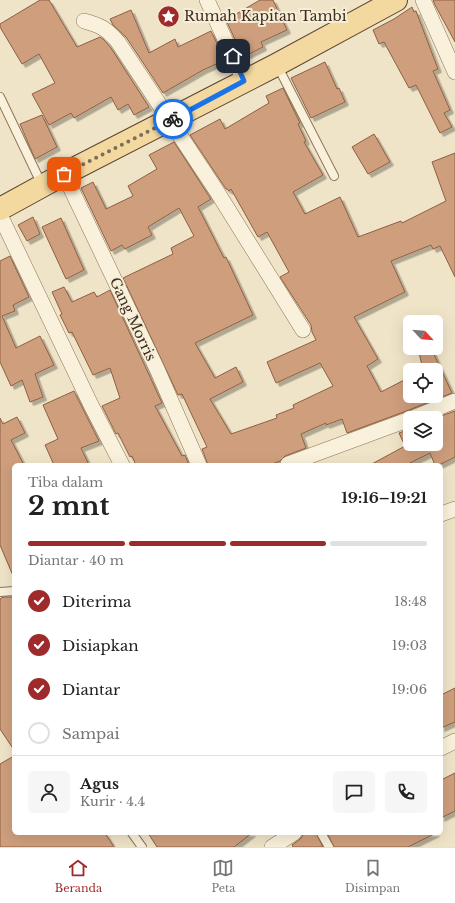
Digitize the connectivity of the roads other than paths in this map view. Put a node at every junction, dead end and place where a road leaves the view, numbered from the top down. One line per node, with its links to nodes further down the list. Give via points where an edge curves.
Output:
1 (207, 0): 7 (street)
2 (396, 0): 5 (main road)
3 (423, 0): 6 (street)
4 (84, 21): 9 (street, via 105,29 118,42)
5 (276, 65): 7 (main road); 11 (lane)
6 (455, 72)
7 (244, 81): 9 (main road)
8 (0, 97): 12 (lane)
9 (170, 120): 10 (main road); 15 (street)
10 (64, 174): 12 (main road); 20 (street, Gang Morris, via 157,369)
11 (334, 176)
12 (42, 185): 13 (main road)
13 (0, 209)
14 (0, 215): 19 (street)
15 (304, 330)
16 (455, 401): 17 (street)
17 (431, 411)
18 (403, 422): 21 (street)
19 (121, 463)
20 (198, 463)
21 (291, 463)
22 (455, 509): 23 (street)
23 (443, 513)
24 (12, 591): 25 (lane)
25 (0, 592)
26 (455, 741): 27 (street)
27 (443, 747)
28 (133, 835): 30 (lane)
29 (322, 835): 31 (lane)
30 (142, 847)
31 (329, 847)

